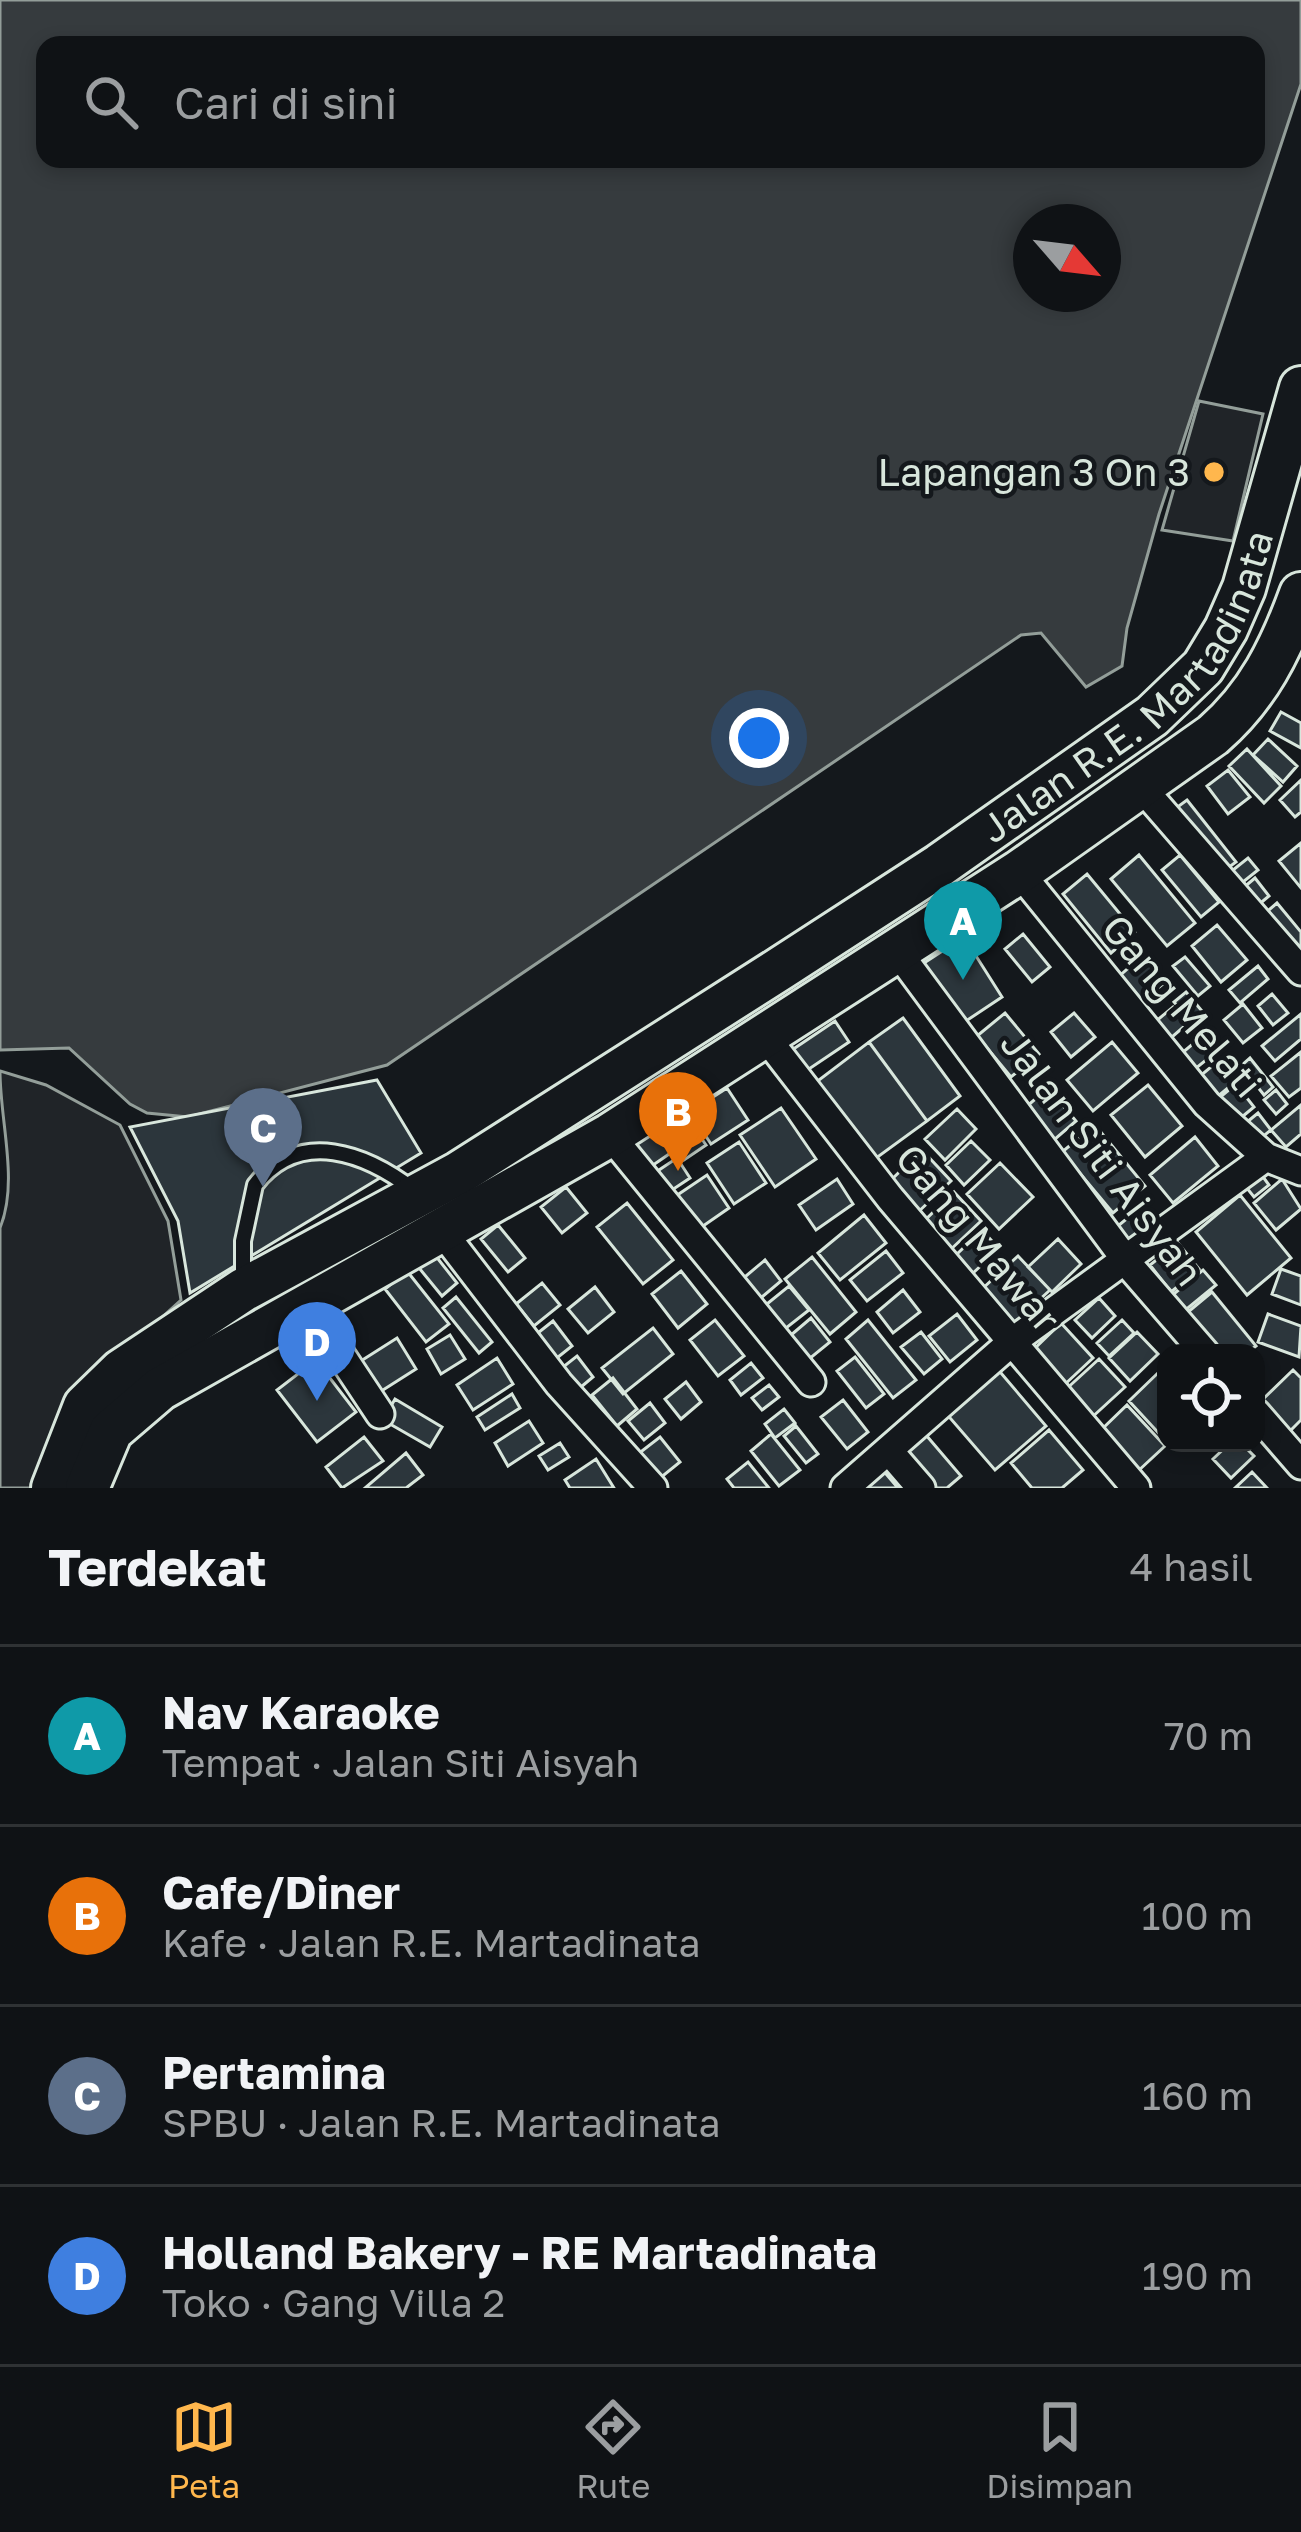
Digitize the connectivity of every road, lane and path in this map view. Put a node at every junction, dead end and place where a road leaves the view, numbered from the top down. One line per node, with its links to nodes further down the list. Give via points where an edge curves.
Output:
1 (1301, 388): 12 (highway, Jalan R.E. Martadinata, via 1226,629 1202,667 1152,716 920,878)
2 (1301, 594): 3 (highway, Jalan R.E. Martadinata)
3 (1293, 642): 4 (highway, Jalan R.E. Martadinata, via 1237,715)
4 (1144, 786): 5 (highway, Jalan R.E. Martadinata); 7 (street)
5 (1019, 872): 6 (highway, Jalan R.E. Martadinata); 10 (street, Gang Melati, via 1207,1104)
6 (897, 951): 8 (highway, Jalan R.E. Martadinata); 14 (street, Jalan Siti Aisyah)
7 (1301, 971)
8 (764, 1036): 9 (highway, Jalan R.E. Martadinata); 17 (street, Gang Mawar)
9 (610, 1136): 13 (highway, Jalan R.E. Martadinata); 19 (street)
10 (1265, 1157): 11 (street, Gang Melati); 14 (street)
11 (1301, 1171)
12 (419, 1194): 15 (highway, Jalan R.E. Martadinata); 15 (lane, via 368,1160 332,1150 294,1155 255,1185)
13 (444, 1234): 16 (highway, Jalan R.E. Martadinata); 26 (street)
14 (1128, 1262): 17 (street); 18 (street, Jalan Siti Aisyah)
15 (243, 1290): 24 (highway, Jalan R.E. Martadinata, via 98,1388)
16 (309, 1307): 20 (street); 25 (highway, Jalan R.E. Martadinata, via 131,1410 101,1447)
17 (1013, 1341): 22 (street); 29 (street, Gang Mawar)
18 (1197, 1344)
19 (811, 1382)
20 (380, 1414)
21 (1265, 1423): 23 (street)
22 (889, 1450): 27 (street); 28 (street)
23 (1301, 1465)
24 (52, 1488)
25 (87, 1488)
26 (653, 1488)
27 (845, 1488)
28 (921, 1488)
29 (1136, 1488)

